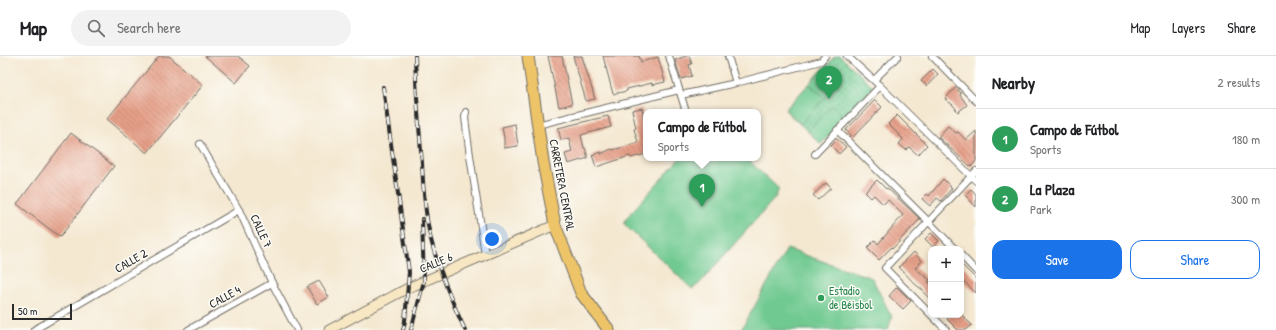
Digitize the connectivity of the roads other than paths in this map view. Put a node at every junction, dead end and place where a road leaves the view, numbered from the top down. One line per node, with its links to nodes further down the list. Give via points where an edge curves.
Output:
1 (528, 56): 15 (highway, CARRETERA CENTRAL)
2 (669, 56): 11 (street)
3 (728, 56): 9 (street)
4 (825, 56): 9 (street, via 821,60)
5 (847, 56): 8 (street)
6 (898, 56): 8 (street)
7 (932, 56): 12 (street)
8 (874, 80): 10 (street)
9 (736, 83): 11 (street)
10 (880, 86): 16 (street); 20 (street)
11 (680, 92): 13 (street); 15 (street)
12 (976, 100)
13 (685, 109)
14 (466, 112): 25 (street, via 470,159)
15 (537, 125): 23 (highway, CARRETERA CENTRAL)
16 (837, 130): 18 (street); 22 (street)
17 (200, 144): 21 (street, CALLE 7)
18 (815, 154)
19 (976, 171): 20 (street)
20 (974, 179): 22 (street)
21 (239, 210): 28 (street, CALLE 7); 29 (street, CALLE 2)
22 (930, 222): 24 (street); 34 (street, via 885,268)
23 (555, 225): 25 (street, CALLE 6); 33 (highway, CARRETERA CENTRAL, via 581,293)
24 (952, 246)
25 (485, 255): 32 (street, CALLE 6, via 408,288)
26 (964, 258): 27 (street)
27 (976, 271)
28 (272, 283): 30 (street, CALLE 4); 31 (street, CALLE 7)
29 (34, 330)
30 (188, 330)
31 (297, 330)
32 (329, 330)
33 (609, 330)
34 (946, 330)

